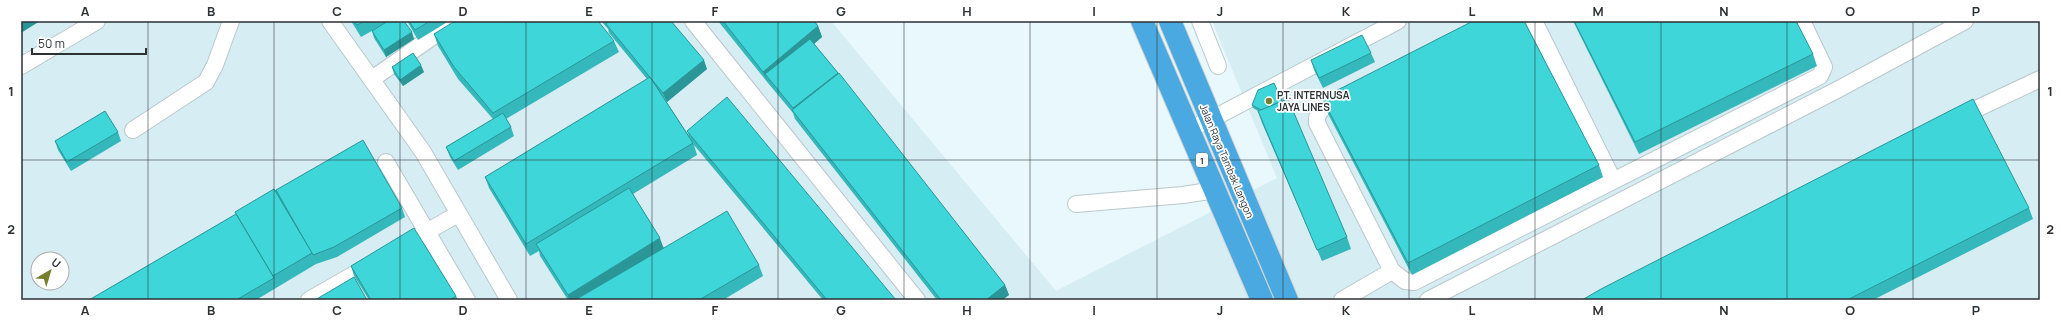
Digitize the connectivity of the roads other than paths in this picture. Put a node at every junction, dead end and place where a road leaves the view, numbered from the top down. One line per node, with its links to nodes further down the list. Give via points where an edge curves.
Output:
1 (98, 21): 13 (lane)
2 (231, 21): 21 (lane, via 206,82)
3 (330, 21): 15 (lane)
4 (456, 21): 15 (lane)
5 (693, 21): 32 (lane)
6 (1142, 21): 20 (highway, 1)
7 (1170, 21): 18 (highway, Jalan Raya Tambak Langon / 1)
8 (1200, 21): 14 (lane)
9 (1398, 21): 18 (lane)
10 (1534, 21): 23 (lane)
11 (1802, 21): 23 (lane, via 1824,66 1820,76)
12 (1965, 21): 36 (lane)
13 (21, 66)
14 (1218, 66)
15 (372, 79): 26 (lane, via 423,152)
16 (2040, 79): 19 (lane)
17 (1356, 89): 28 (lane, via 1321,109 1316,123)
18 (1210, 120): 20 (lane); 34 (highway, Jalan Raya Tambak Langon / 1)
19 (1943, 124)
20 (1188, 129): 24 (highway, 1)
21 (133, 130)
22 (386, 162): 27 (lane)
23 (1613, 180): 28 (lane, via 1414,282 1405,281)
24 (1215, 190): 25 (lane); 33 (highway, 1)
25 (1076, 204)
26 (458, 214): 27 (lane); 31 (lane)
27 (428, 231): 29 (lane); 30 (lane)
28 (1392, 271): 35 (lane)
29 (309, 300)
30 (467, 300)
31 (509, 300)
32 (918, 300)
33 (1262, 300)
34 (1287, 300)
35 (1342, 300)
36 (1428, 300)

